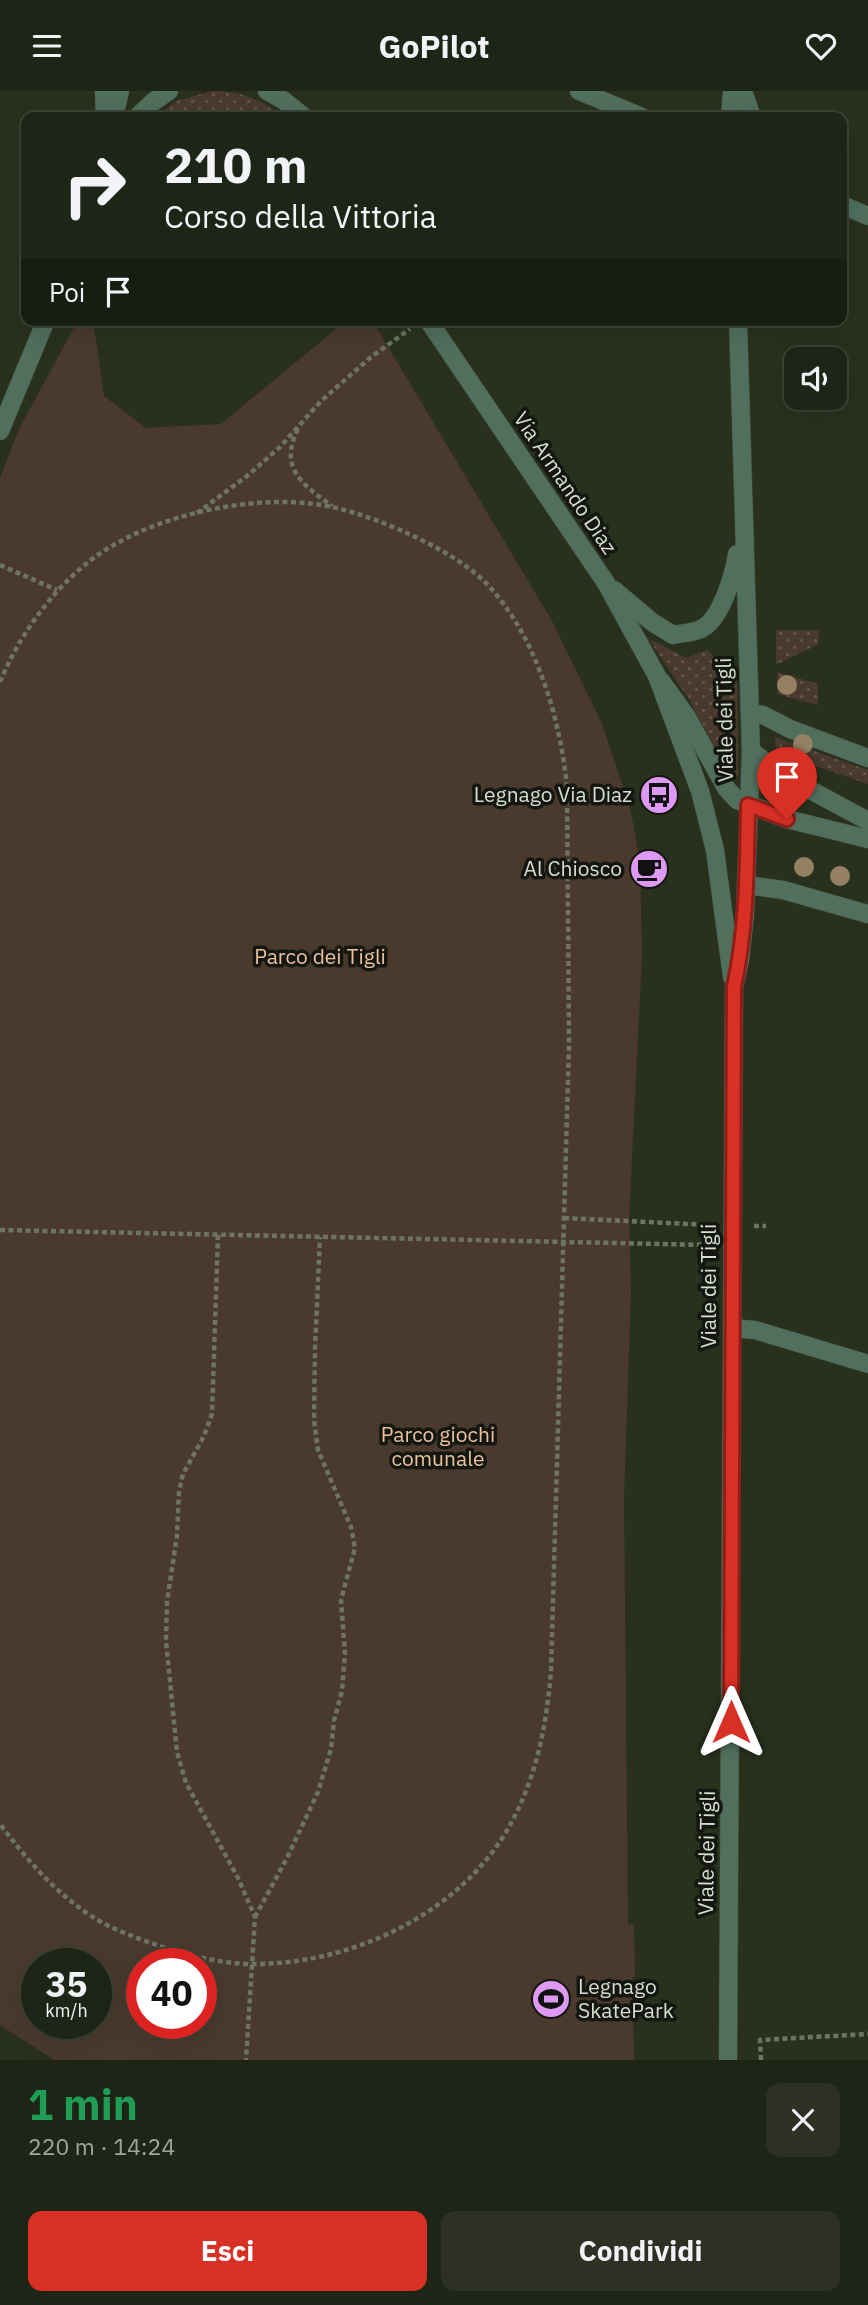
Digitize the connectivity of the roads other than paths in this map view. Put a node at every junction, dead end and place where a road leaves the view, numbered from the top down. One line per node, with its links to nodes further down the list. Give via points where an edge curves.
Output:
1 (104, 91): 9 (street)
2 (120, 91): 10 (street)
3 (169, 91): 11 (street)
4 (268, 91): 12 (street)
5 (288, 91): 13 (street)
6 (579, 91): 14 (street)
7 (732, 91): 15 (street)
8 (743, 91): 16 (street)
9 (105, 112)
10 (115, 112)
11 (143, 112)
12 (297, 112)
13 (301, 112)
14 (630, 112)
15 (730, 112)
16 (750, 112)
17 (847, 207): 18 (street)
18 (868, 216)
19 (44, 326): 22 (street)
20 (421, 326): 24 (street, Via Armando Diaz)
21 (737, 326): 23 (street, Viale dei Tigli)
22 (0, 431)
23 (742, 513): 24 (street, Viale dei Tigli, via 735,569 726,595 712,619 699,630 673,635); 26 (street, Viale dei Tigli)
24 (606, 583): 25 (street, Via Armando Diaz)
25 (657, 676): 29 (street, Via Armando Diaz, via 687,717 726,788); 34 (street, Via Armando Diaz, via 700,791 715,850)
26 (750, 713): 27 (street, Viale dei Tigli); 28 (street)
27 (751, 751): 29 (street, Viale dei Tigli); 30 (street, via 788,778)
28 (868, 758)
29 (748, 805): 31 (street); 32 (street, Viale dei Tigli)
30 (868, 821)
31 (868, 839)
32 (746, 885): 33 (street); 34 (street, Viale dei Tigli)
33 (868, 913)
34 (734, 987): 35 (street, Viale dei Tigli)
35 (733, 1328): 36 (street, via 755,1330); 37 (street, Viale dei Tigli)
36 (868, 1364)
37 (728, 2060)

